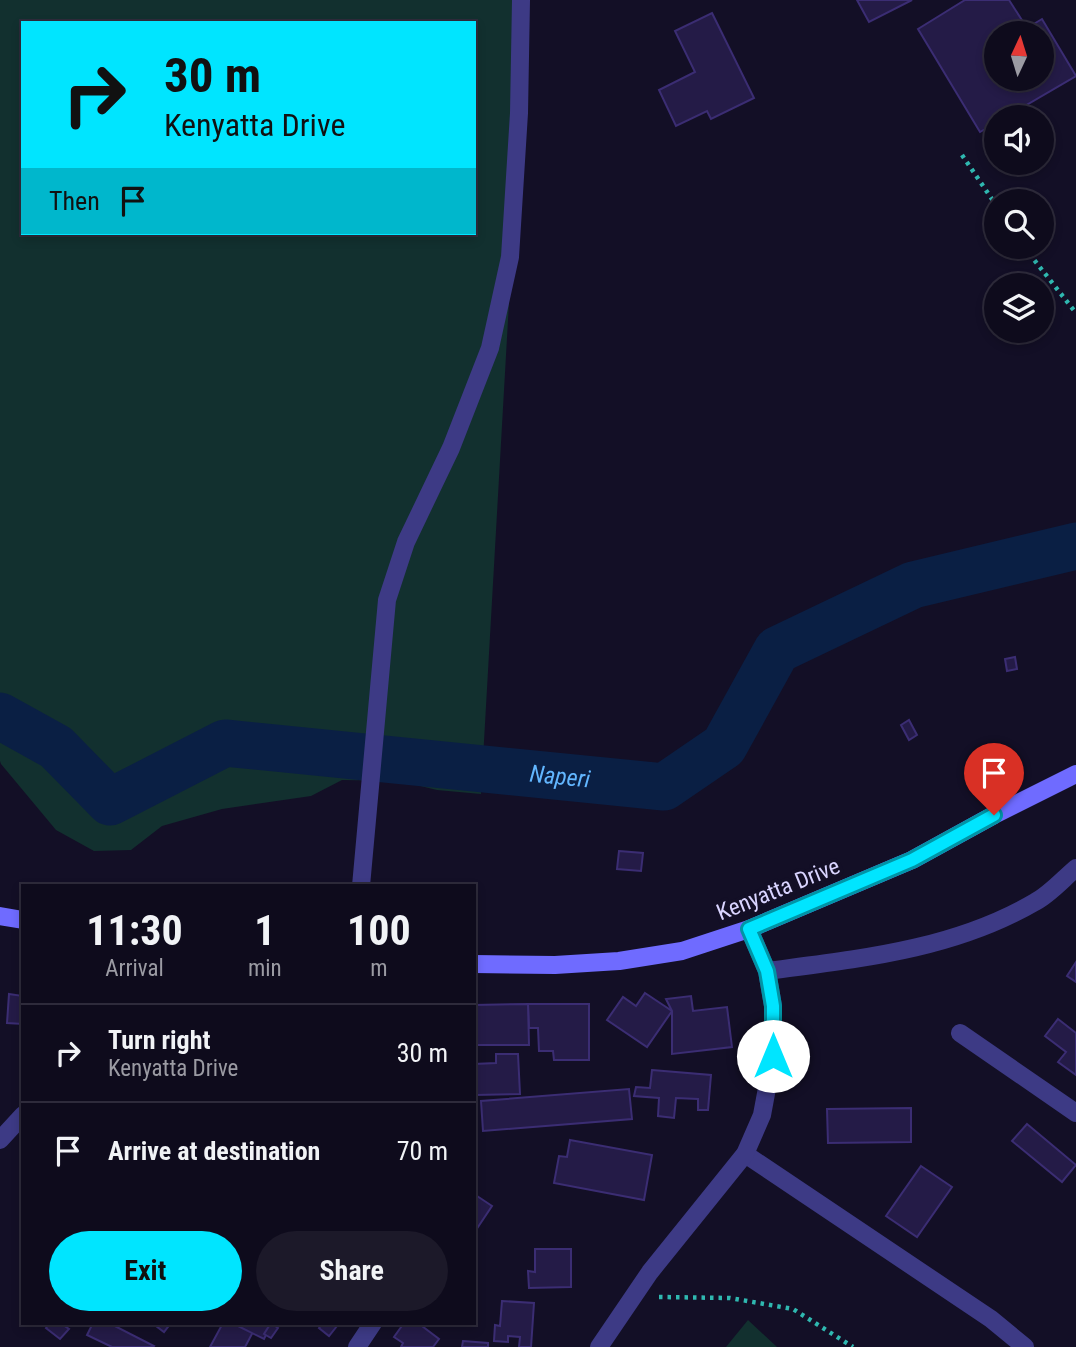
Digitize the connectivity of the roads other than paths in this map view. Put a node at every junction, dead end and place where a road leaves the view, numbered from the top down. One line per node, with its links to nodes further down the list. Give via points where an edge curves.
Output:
1 (521, 0): 4 (street, via 510,257 489,348 451,448 406,542 387,600)
2 (1076, 774): 7 (main road, Kenyatta Drive, via 912,860)
3 (1076, 868): 9 (street, via 1037,901 985,928 867,958)
4 (361, 884)
5 (0, 916): 6 (main road)
6 (21, 920)
7 (749, 929): 8 (main road, Kenyatta Drive, via 682,951 619,961); 9 (street)
8 (476, 964)
9 (767, 971): 14 (street, via 773,1006 773,1056 762,1115)
10 (960, 1033): 11 (street)
11 (1076, 1113)
12 (21, 1117): 13 (street)
13 (0, 1140)
14 (746, 1154): 17 (street, via 650,1272); 18 (street, via 991,1319)
15 (372, 1325): 16 (street)
16 (357, 1347)
17 (599, 1347)
18 (1025, 1347)

